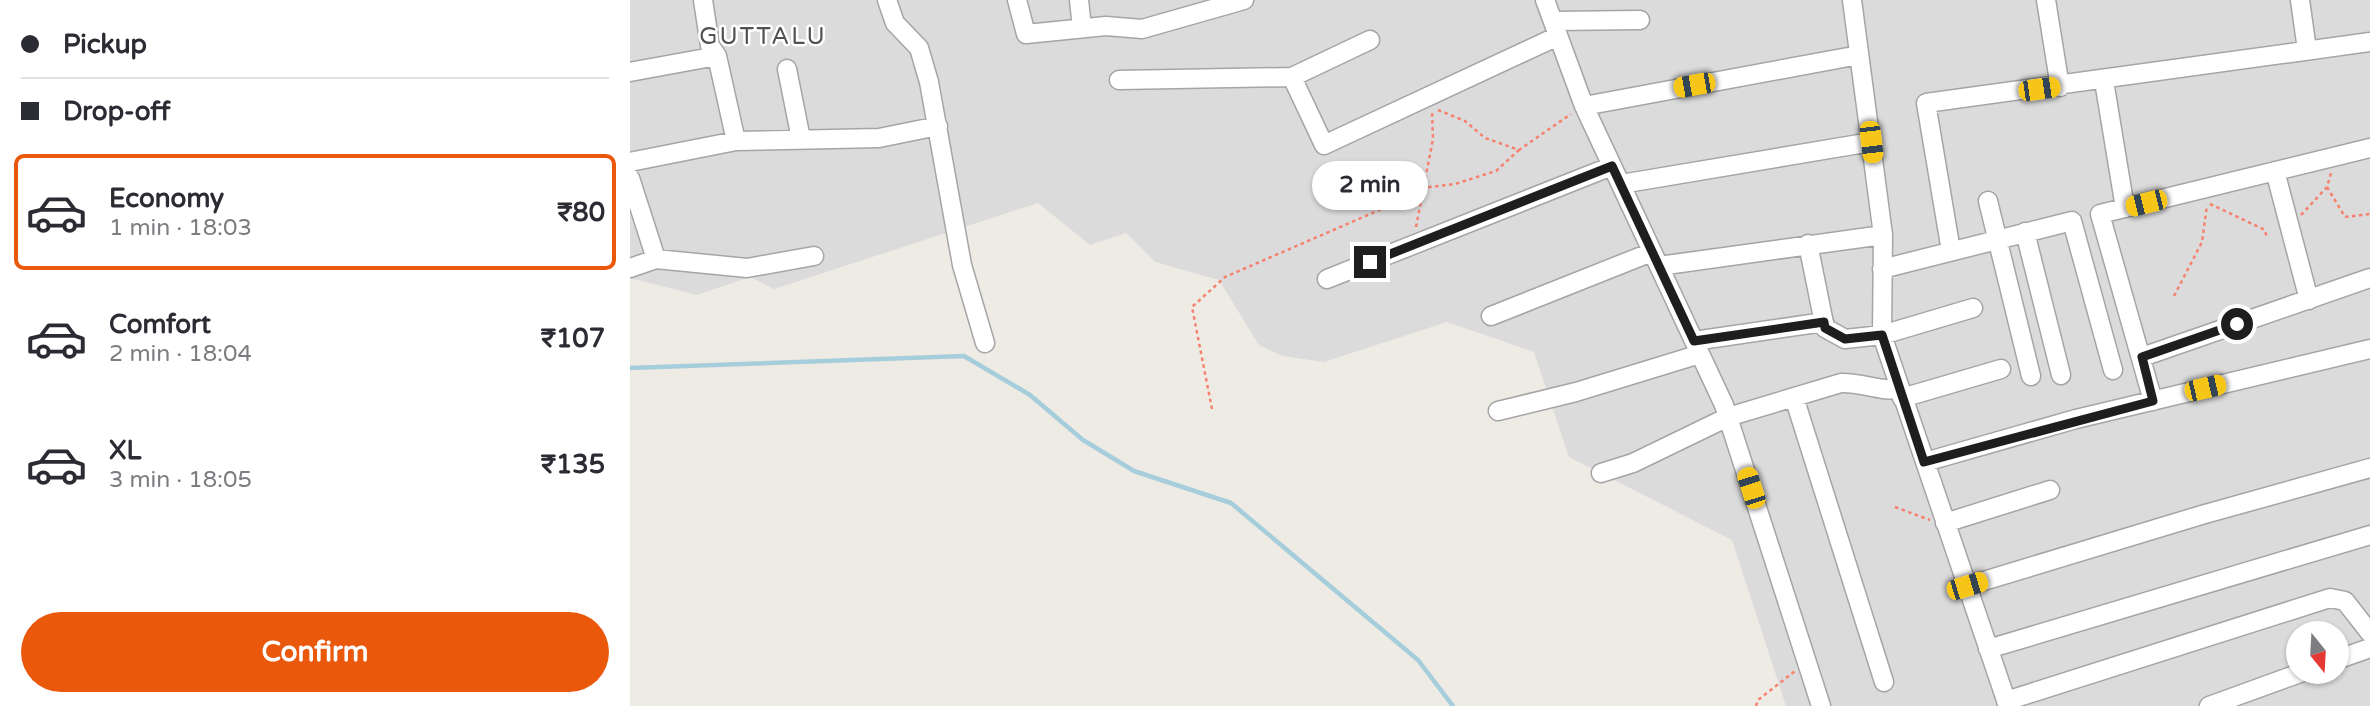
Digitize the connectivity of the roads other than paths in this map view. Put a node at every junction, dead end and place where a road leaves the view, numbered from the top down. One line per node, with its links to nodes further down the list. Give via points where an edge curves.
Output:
1 (703, 0): 17 (street, via 710,46)
2 (887, 0): 25 (street, via 895,23 919,48)
3 (1017, 0): 11 (street, via 1026,34)
4 (1079, 0): 11 (street)
5 (1244, 0): 11 (street, via 1142,29)
6 (1545, 0): 12 (street)
7 (1852, 0): 16 (street)
8 (2046, 0): 23 (street)
9 (2300, 0): 15 (street)
10 (1640, 20): 12 (street)
11 (1082, 28)
12 (1556, 29): 20 (street, via 1324,145); 24 (street)
13 (1370, 40): 20 (street)
14 (2370, 42): 15 (street)
15 (2307, 50): 22 (street)
16 (1859, 55): 24 (street); 28 (street)
17 (717, 56): 19 (street); 27 (street)
18 (787, 69): 26 (street)
19 (630, 72)
20 (1292, 77): 21 (street)
21 (1119, 80)
22 (2104, 81): 23 (street); 36 (street)
23 (2060, 87): 41 (street, via 1926,103)
24 (1584, 106): 31 (street)
25 (938, 126): 26 (street, via 879,138); 54 (street, via 962,265)
26 (801, 139): 27 (street)
27 (736, 141): 30 (street)
28 (1871, 142): 34 (street); 38 (street)
29 (2370, 148): 32 (street)
30 (630, 162)
31 (1612, 166): 34 (street); 48 (street)
32 (2275, 171): 36 (street, via 2208,195); 49 (street)
33 (630, 178): 43 (street)
34 (1621, 184): 44 (street)
35 (1988, 201): 39 (street)
36 (2124, 208): 57 (street, via 2100,214)
37 (2025, 232): 39 (street); 59 (street, via 2072,221); 60 (street)
38 (1883, 235): 40 (street); 46 (street)
39 (1998, 239): 41 (street); 61 (street)
40 (1808, 244): 44 (street); 52 (street)
41 (1951, 251): 46 (street)
42 (814, 256): 43 (street, via 747,268)
43 (656, 259): 45 (street)
44 (1656, 259): 51 (street); 55 (street)
45 (630, 268)
46 (1882, 268): 53 (street)
47 (2370, 278): 49 (street)
48 (1326, 279)
49 (2309, 300): 57 (street)
50 (1973, 309): 53 (street)
51 (1491, 316)
52 (1824, 322): 53 (street, via 1825,328 1845,339); 55 (street)
53 (1882, 335): 62 (street)
54 (985, 343)
55 (1697, 348): 65 (street, via 1576,392); 66 (street)
56 (2370, 349): 64 (street)
57 (2142, 357): 64 (street)
58 (2001, 369): 62 (street)
59 (2113, 370)
60 (2061, 375)
61 (2031, 376)
62 (1901, 393): 63 (street, via 1854,382); 67 (street)
63 (1794, 397): 66 (street); 79 (street)
64 (2153, 401): 67 (street)
65 (1497, 411)
66 (1728, 417): 69 (street, via 1633,463); 81 (street)
67 (1924, 462): 71 (street)
68 (2370, 468): 73 (street)
69 (1601, 473)
70 (2050, 490): 71 (street)
71 (1944, 520): 73 (street)
72 (2370, 536): 76 (street)
73 (1967, 586): 76 (street)
74 (2370, 633): 80 (street, via 2345,601 2330,598)
75 (2370, 648): 77 (street)
76 (1988, 649): 80 (street)
77 (2349, 655)
78 (2286, 678): 82 (street)
79 (1884, 682)
80 (2007, 703)
81 (1821, 706)
82 (2209, 706)

